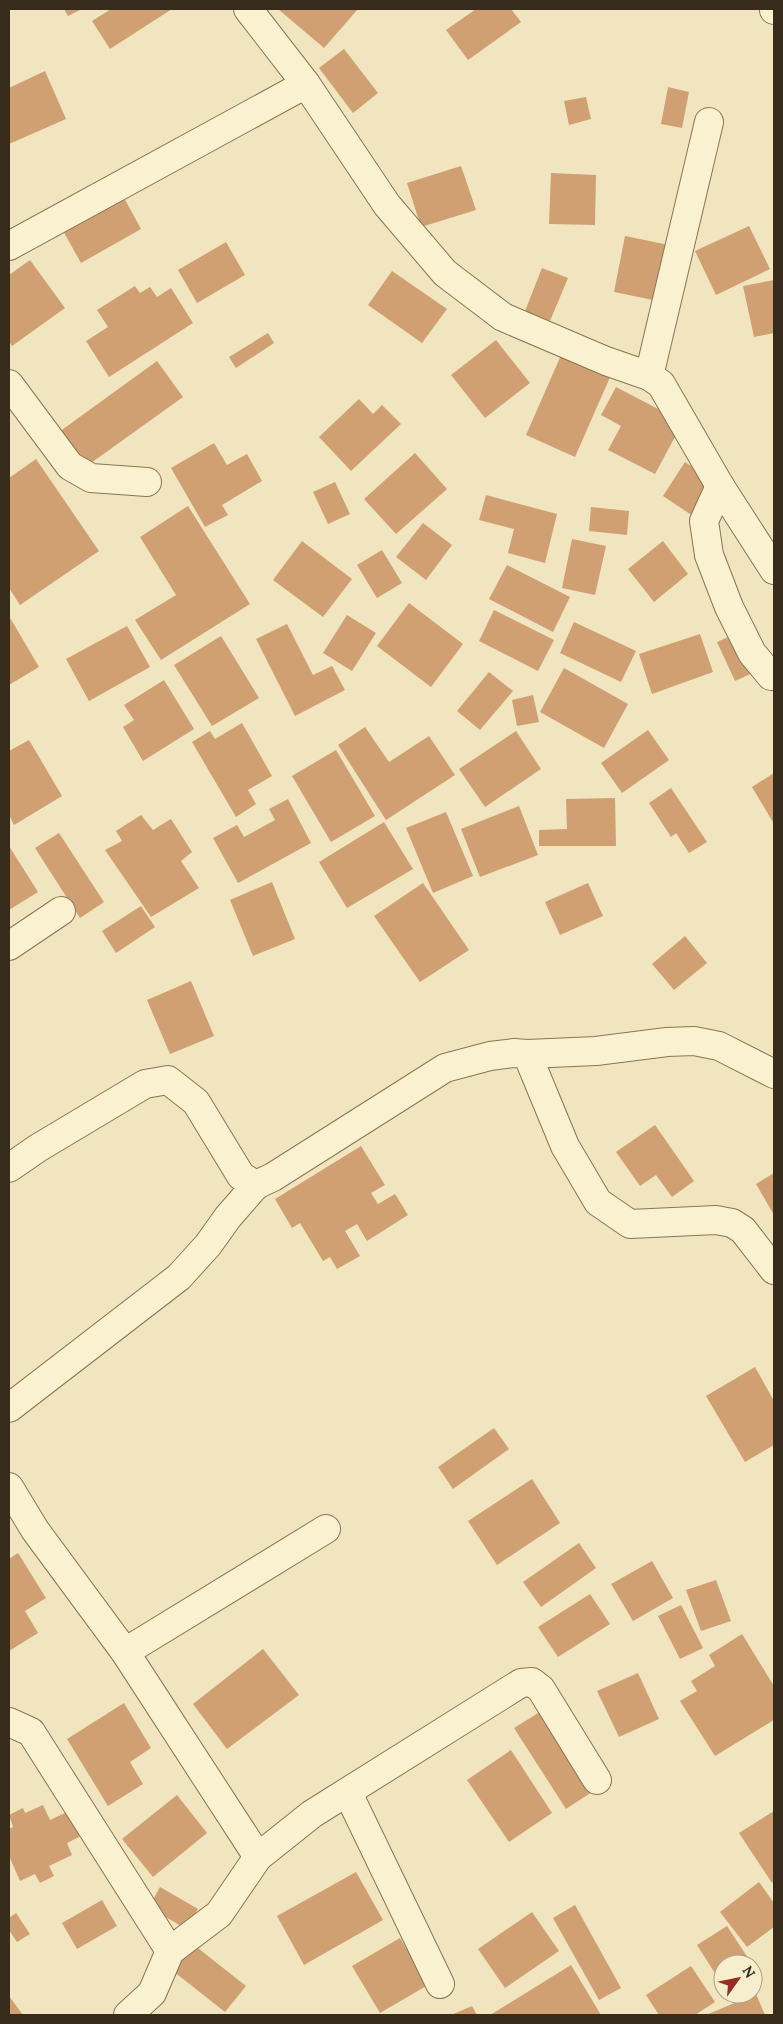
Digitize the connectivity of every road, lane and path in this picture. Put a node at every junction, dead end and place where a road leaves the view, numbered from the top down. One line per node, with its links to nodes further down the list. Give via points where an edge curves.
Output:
1 (248, 9): 2 (street)
2 (306, 84): 4 (street); 5 (street, via 387,204 445,273 503,317)
3 (709, 122): 5 (street)
4 (9, 246)
5 (650, 376): 8 (street, via 662,384)
6 (9, 384): 7 (street, via 70,466 91,478)
7 (147, 482)
8 (720, 486): 9 (street); 10 (street, via 704,521 709,555 728,607 752,653)
9 (774, 570)
10 (774, 676)
11 (61, 911): 12 (street)
12 (9, 946)
13 (527, 1054): 14 (street, via 694,1041 719,1046); 16 (street, via 490,1056 446,1068); 17 (street, via 565,1146 598,1202 630,1224 716,1220 732,1223 743,1230)
14 (774, 1074)
15 (9, 1168): 16 (street, via 145,1084 168,1080 196,1102 241,1176)
16 (256, 1185): 18 (street, via 178,1277)
17 (774, 1270)
18 (9, 1408)
19 (9, 1487): 21 (street, via 36,1530)
20 (326, 1529): 21 (street)
21 (125, 1652): 25 (street)
22 (9, 1722): 26 (street, via 31,1732)
23 (597, 1780): 24 (street, via 541,1689 532,1682 521,1684)
24 (348, 1793): 25 (street, via 312,1814); 27 (street)
25 (258, 1857): 26 (street, via 219,1914)
26 (170, 1951): 28 (street, via 152,1993)
27 (440, 1984)
28 (128, 2015)

